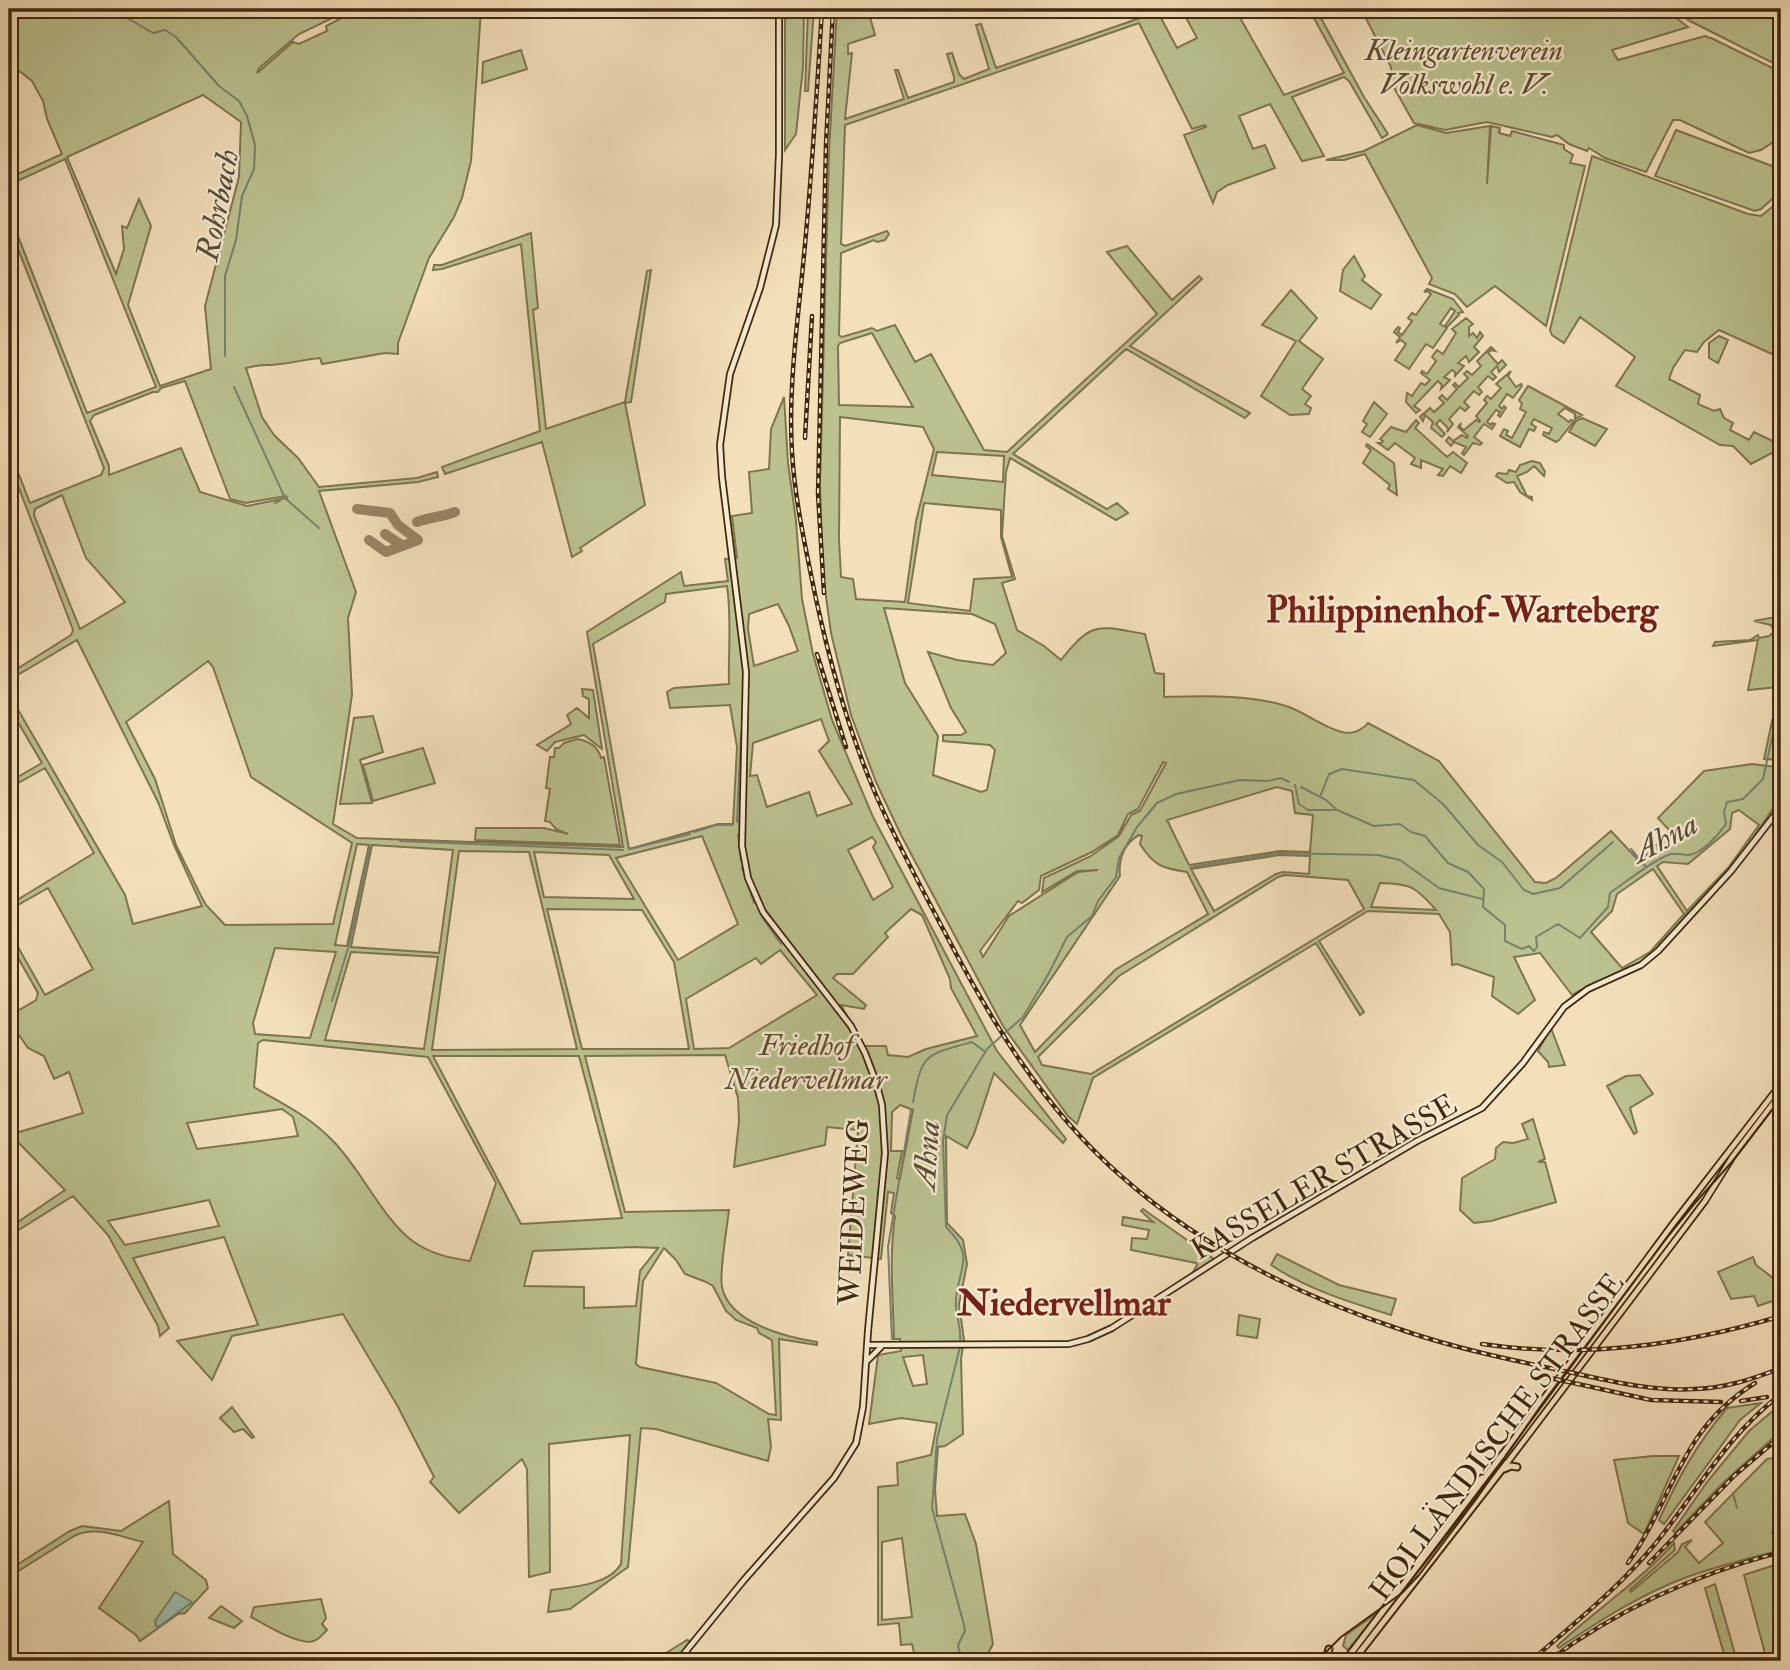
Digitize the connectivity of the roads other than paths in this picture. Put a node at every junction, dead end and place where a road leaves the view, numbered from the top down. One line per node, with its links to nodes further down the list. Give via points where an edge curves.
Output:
1 (779, 9): 5 (main road, WEIDEWEG, via 776,225 730,374 720,445 747,698 742,846 757,901 851,1026 874,1075 885,1153)
2 (1781, 807): 6 (main road, KASSELER STRASSE, via 1731,871 1658,951 1564,1007 1482,1108 1252,1238 1099,1335 1069,1344)
3 (1781, 1084): 8 (main road, HOLLÄNDISCHE STRASSE)
4 (1781, 1093): 9 (main road, HOLLÄNDISCHE STRASSE)
5 (867, 1345): 6 (main road, KASSELER STRASSE); 7 (main road, WEIDEWEG)
6 (882, 1346): 7 (main road)
7 (866, 1362): 15 (main road, WEIDEWEG, via 860,1430 843,1464)
8 (1503, 1455): 10 (highway, HOLLÄNDISCHE STRASSE)
9 (1507, 1463): 12 (highway, HOLLÄNDISCHE STRASSE)
10 (1495, 1466): 13 (highway); 17 (highway, HOLLÄNDISCHE STRASSE)
11 (1517, 1467): 12 (highway)
12 (1501, 1471): 18 (highway, HOLLÄNDISCHE STRASSE)
13 (1472, 1487)
14 (1329, 1648): 16 (highway)
15 (678, 1661)
16 (1325, 1661)
17 (1345, 1661)
18 (1353, 1661)

